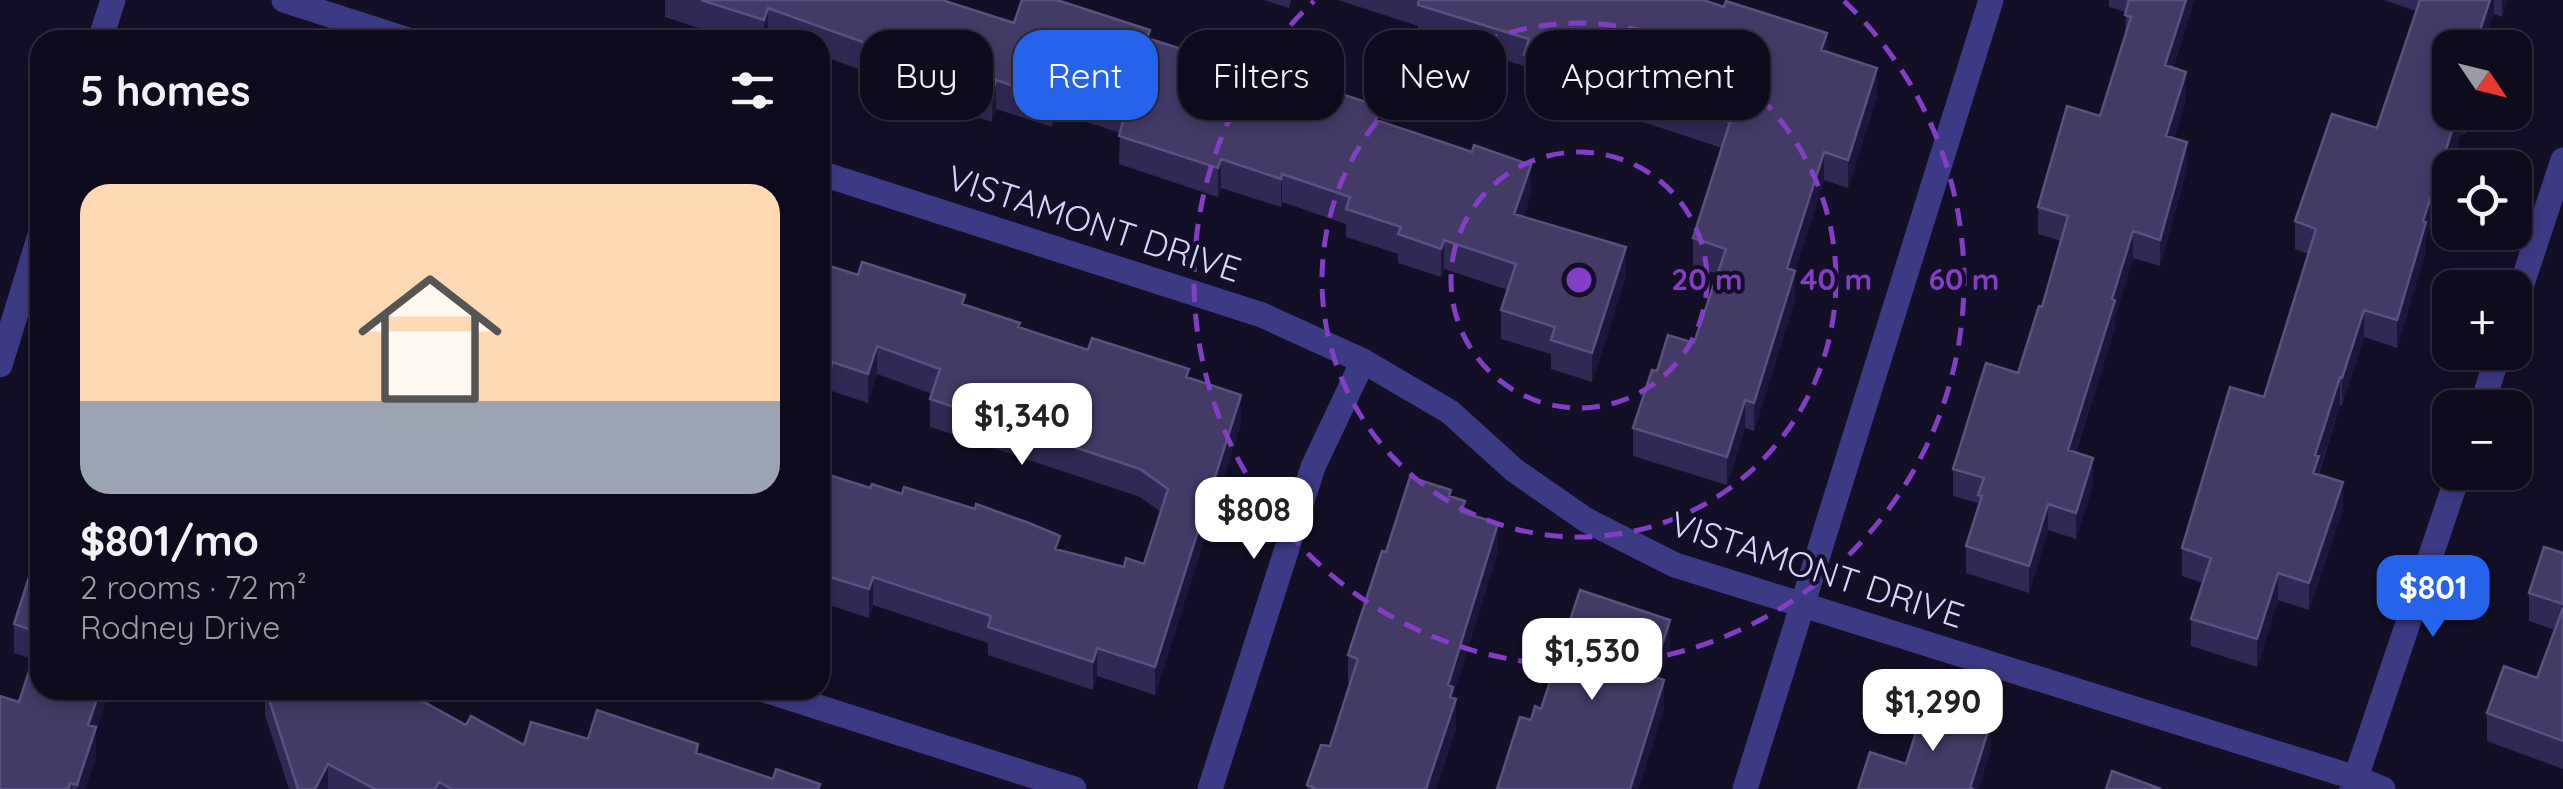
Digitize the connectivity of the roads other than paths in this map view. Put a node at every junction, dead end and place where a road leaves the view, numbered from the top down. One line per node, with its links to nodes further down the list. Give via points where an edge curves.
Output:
1 (113, 0): 4 (street)
2 (284, 0): 5 (street)
3 (1991, 0): 13 (street)
4 (103, 30)
5 (377, 30)
6 (2563, 160): 9 (street)
7 (830, 176): 10 (street, VISTAMONT DRIVE, via 1262,315)
8 (30, 268): 11 (street)
9 (2527, 270)
10 (1363, 360): 13 (street, VISTAMONT DRIVE, via 1450,412 1514,470 1586,520 1675,565); 17 (street, via 1313,467)
11 (0, 365)
12 (2453, 490): 15 (street)
13 (1804, 606): 15 (street, VISTAMONT DRIVE); 18 (street)
14 (797, 700): 16 (street)
15 (2354, 783): 19 (street, VISTAMONT DRIVE)
16 (1074, 789)
17 (1210, 789)
18 (1745, 789)
19 (2383, 789)

